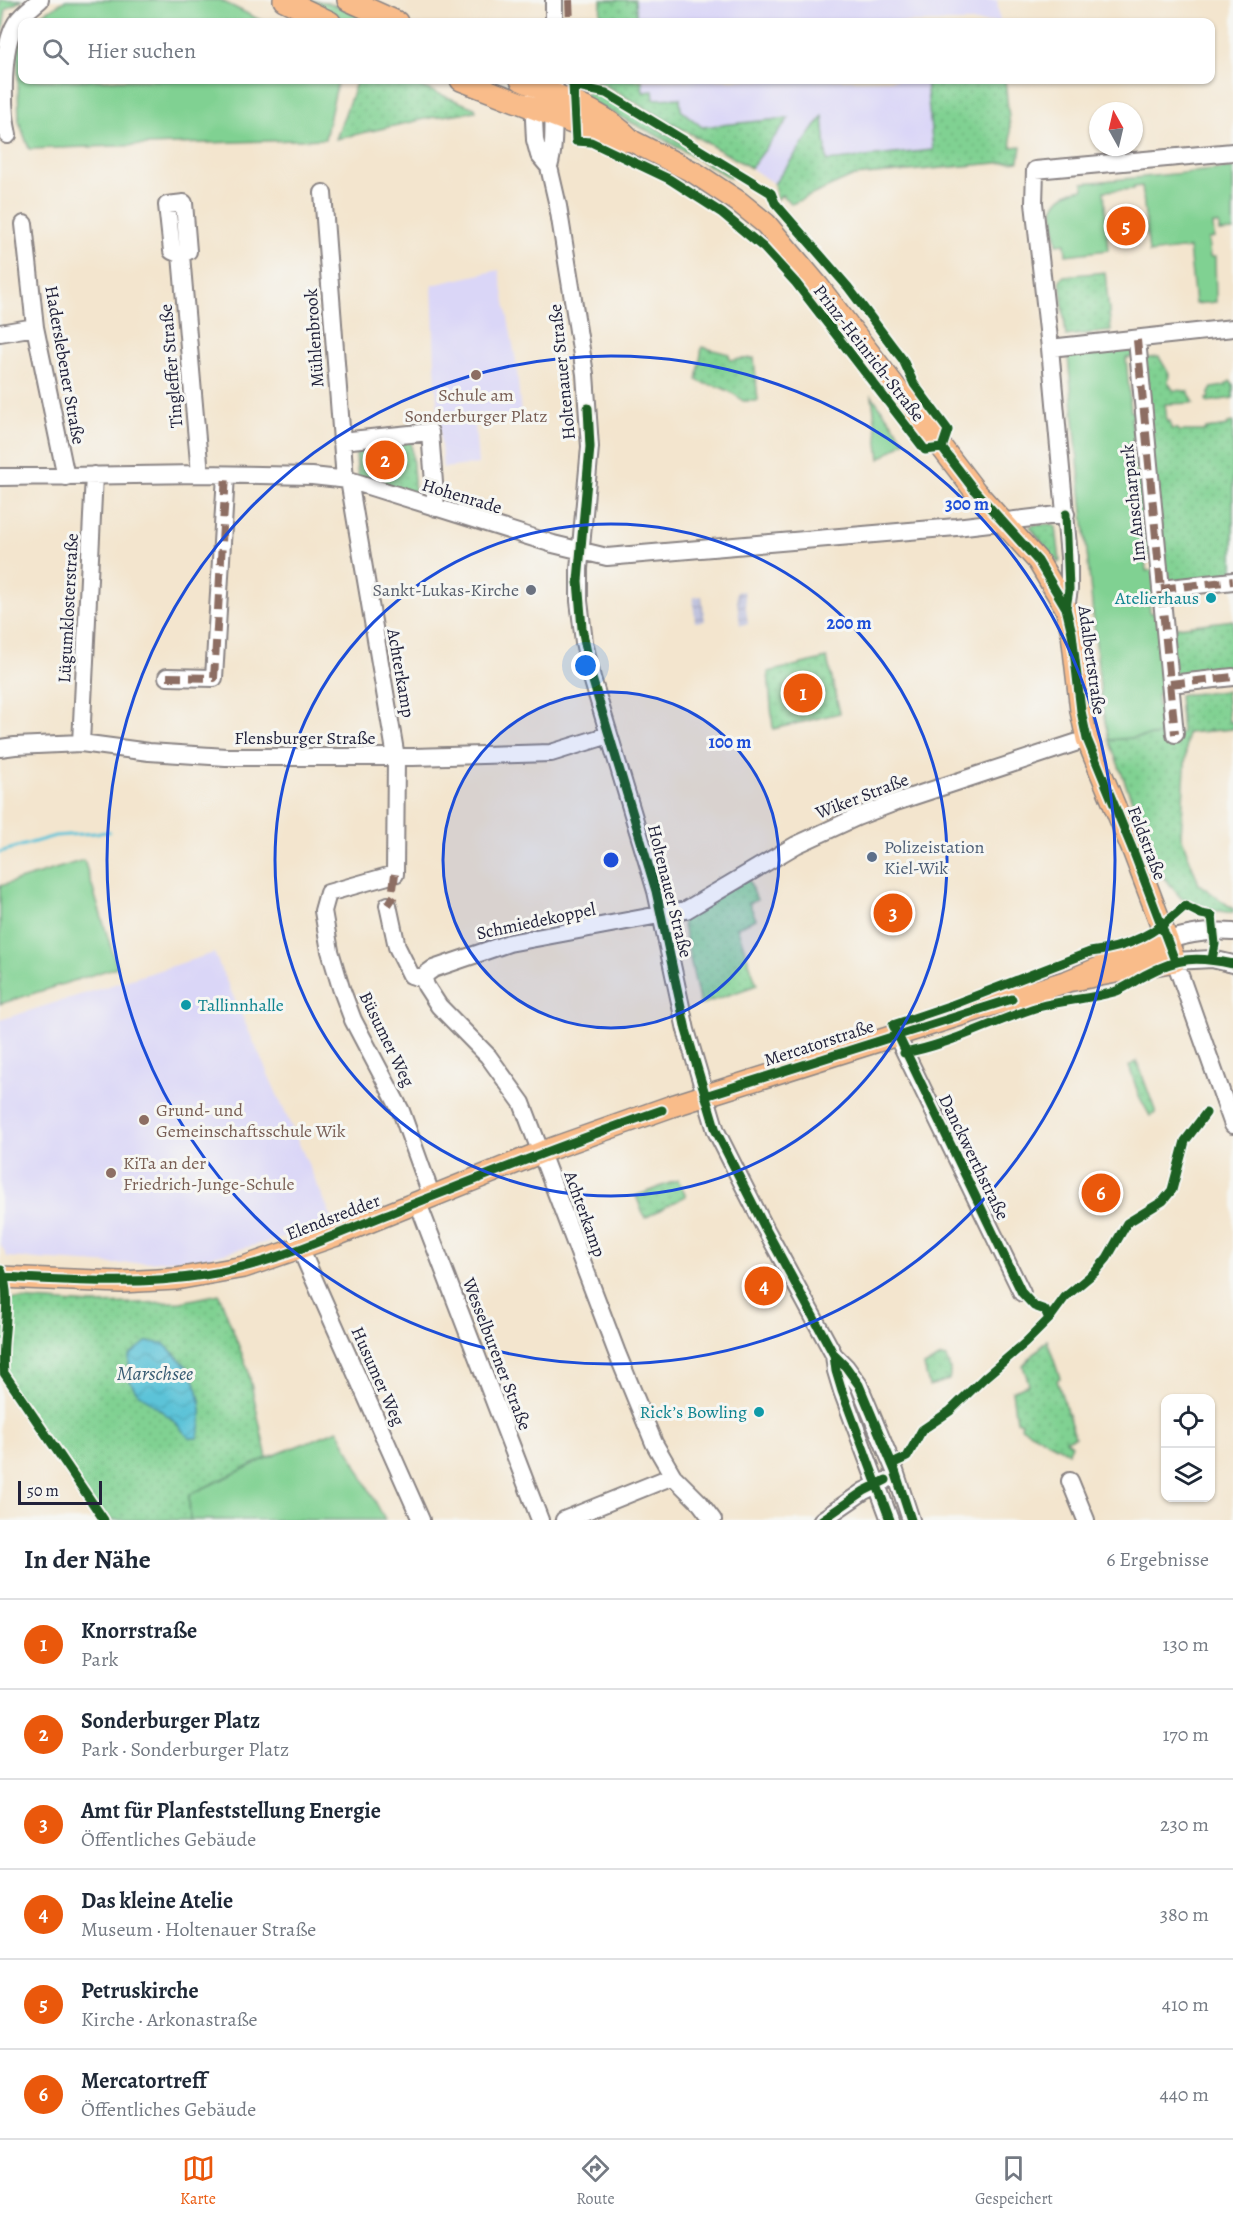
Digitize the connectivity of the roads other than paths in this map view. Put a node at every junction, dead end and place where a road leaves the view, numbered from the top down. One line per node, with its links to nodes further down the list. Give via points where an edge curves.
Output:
1 (40, 0): 5 (street)
2 (284, 0): 6 (main road)
3 (348, 0): 7 (main road)
4 (554, 0): 8 (street)
5 (21, 18)
6 (322, 18)
7 (388, 18)
8 (554, 18)
9 (18, 21): 14 (street, via 6,50 4,118)
10 (470, 84): 12 (main road, Prinz-Heinrich-Straße)
11 (540, 84): 12 (street, Holtenauer Straße); 13 (street, Holtenauer Straße); 15 (main road, Prinz-Heinrich-Straße, via 618,125)
12 (532, 108): 13 (main road, Prinz-Heinrich-Straße); 17 (street, Holtenauer Straße, via 539,155)
13 (552, 115): 15 (main road, Prinz-Heinrich-Straße, via 611,138); 17 (street, Holtenauer Straße)
14 (8, 135)
15 (632, 141): 35 (main road, Prinz-Heinrich-Straße, via 713,184 766,224 975,491)
16 (1233, 152): 25 (street, Adalbertstraße, via 1035,170 1034,203)
17 (549, 167): 36 (street, Holtenauer Straße, via 581,342 589,413)
18 (323, 194): 26 (street, Mühlenbrook)
19 (24, 224): 21 (street, Haderslebener Straße)
20 (181, 255): 27 (street, Tingleffer Straße)
21 (35, 327): 23 (street); 31 (street, Haderslebener Straße)
22 (1233, 328): 24 (street)
23 (0, 333)
24 (1137, 340): 25 (street); 38 (street, Im Anscharpark)
25 (1050, 348): 34 (street, Adalbertstraße)
26 (341, 441): 32 (street, Mühlenbrook); 33 (street, via 430,432)
27 (200, 474): 28 (street, Hohenrade); 29 (street, Hohenrade)
28 (94, 475): 31 (street, Hohenrade); 46 (street, Lügumklosterstraße)
29 (226, 475): 32 (street, Hohenrade); 40 (street, via 214,678)
30 (0, 477): 31 (street, Hohenrade)
31 (66, 477)
32 (347, 480): 33 (street, Hohenrade); 48 (street, Achterkamp)
33 (436, 508): 36 (street, Hohenrade)
34 (1066, 514): 35 (street, Hohenrade); 39 (street, Adalbertstraße)
35 (1004, 521): 36 (street, Hohenrade, via 607,557); 39 (main road, Prinz-Heinrich-Straße, via 1038,561)
36 (580, 551): 44 (street, Holtenauer Straße, via 578,591 582,628)
37 (1233, 581): 38 (street)
38 (1161, 589): 42 (street, Im Anscharpark)
39 (1066, 608): 45 (main road, Adalbertstraße)
40 (167, 676)
41 (1233, 677): 42 (street)
42 (1170, 684): 43 (street, Im Anscharpark)
43 (1175, 734)
44 (609, 735): 48 (street, Flensburger Straße, via 551,753); 51 (street, Holtenauer Straße)
45 (1087, 739): 51 (street, Wiker Straße, via 857,817 796,845 686,910); 53 (main road, Feldstraße)
46 (81, 743): 47 (street, Flensburger Straße); 48 (street, Flensburger Straße, via 226,757)
47 (0, 748)
48 (396, 757): 49 (street, Achterkamp)
49 (395, 874): 62 (street, Büsumer Weg, via 328,893 323,910 341,988 353,1020 401,1111)
50 (388, 905): 56 (street, Achterkamp, via 397,947 411,975)
51 (662, 915): 56 (street, Schmiedekoppel, via 509,943 433,969); 59 (street, Holtenauer Straße, via 686,1030)
52 (1233, 932): 53 (street, via 1214,930)
53 (1167, 940): 54 (main road, Feldstraße); 57 (main road, Mercatorstraße)
54 (1175, 961): 55 (street, via 1212,959); 57 (main road, Mercatorstraße); 60 (street, Feldstraße)
55 (1233, 964)
56 (424, 979): 61 (street, Achterkamp, via 439,1006 488,1056 522,1102)
57 (1068, 981): 58 (main road, Mercatorstraße)
58 (897, 1036): 59 (main road, Mercatorstraße); 65 (street, Danckwerthstraße)
59 (705, 1096): 61 (main road, Elendsredder); 66 (street, Holtenauer Straße, via 734,1168)
60 (1233, 1125)
61 (542, 1152): 62 (main road, Elendsredder); 67 (street, Achterkamp, via 617,1353 654,1443)
62 (425, 1200): 63 (main road, Elendsredder); 72 (street, Wesselburener Straße)
63 (300, 1248): 64 (main road, Elendsredder, via 244,1267 176,1279 121,1282); 71 (street, Husumer Weg)
64 (0, 1277)
65 (1022, 1293)
66 (834, 1356): 68 (street, Holtenauer Straße, via 859,1385); 70 (street, Holtenauer Straße)
67 (673, 1476): 73 (street); 74 (street, Achterkamp)
68 (897, 1476): 70 (street); 77 (street, Holtenauer Straße)
69 (1070, 1481): 78 (street)
70 (877, 1484): 75 (street); 76 (street, Holtenauer Straße)
71 (421, 1520)
72 (540, 1520)
73 (564, 1520)
74 (712, 1520)
75 (822, 1520)
76 (890, 1520)
77 (911, 1520)
78 (1086, 1520)

